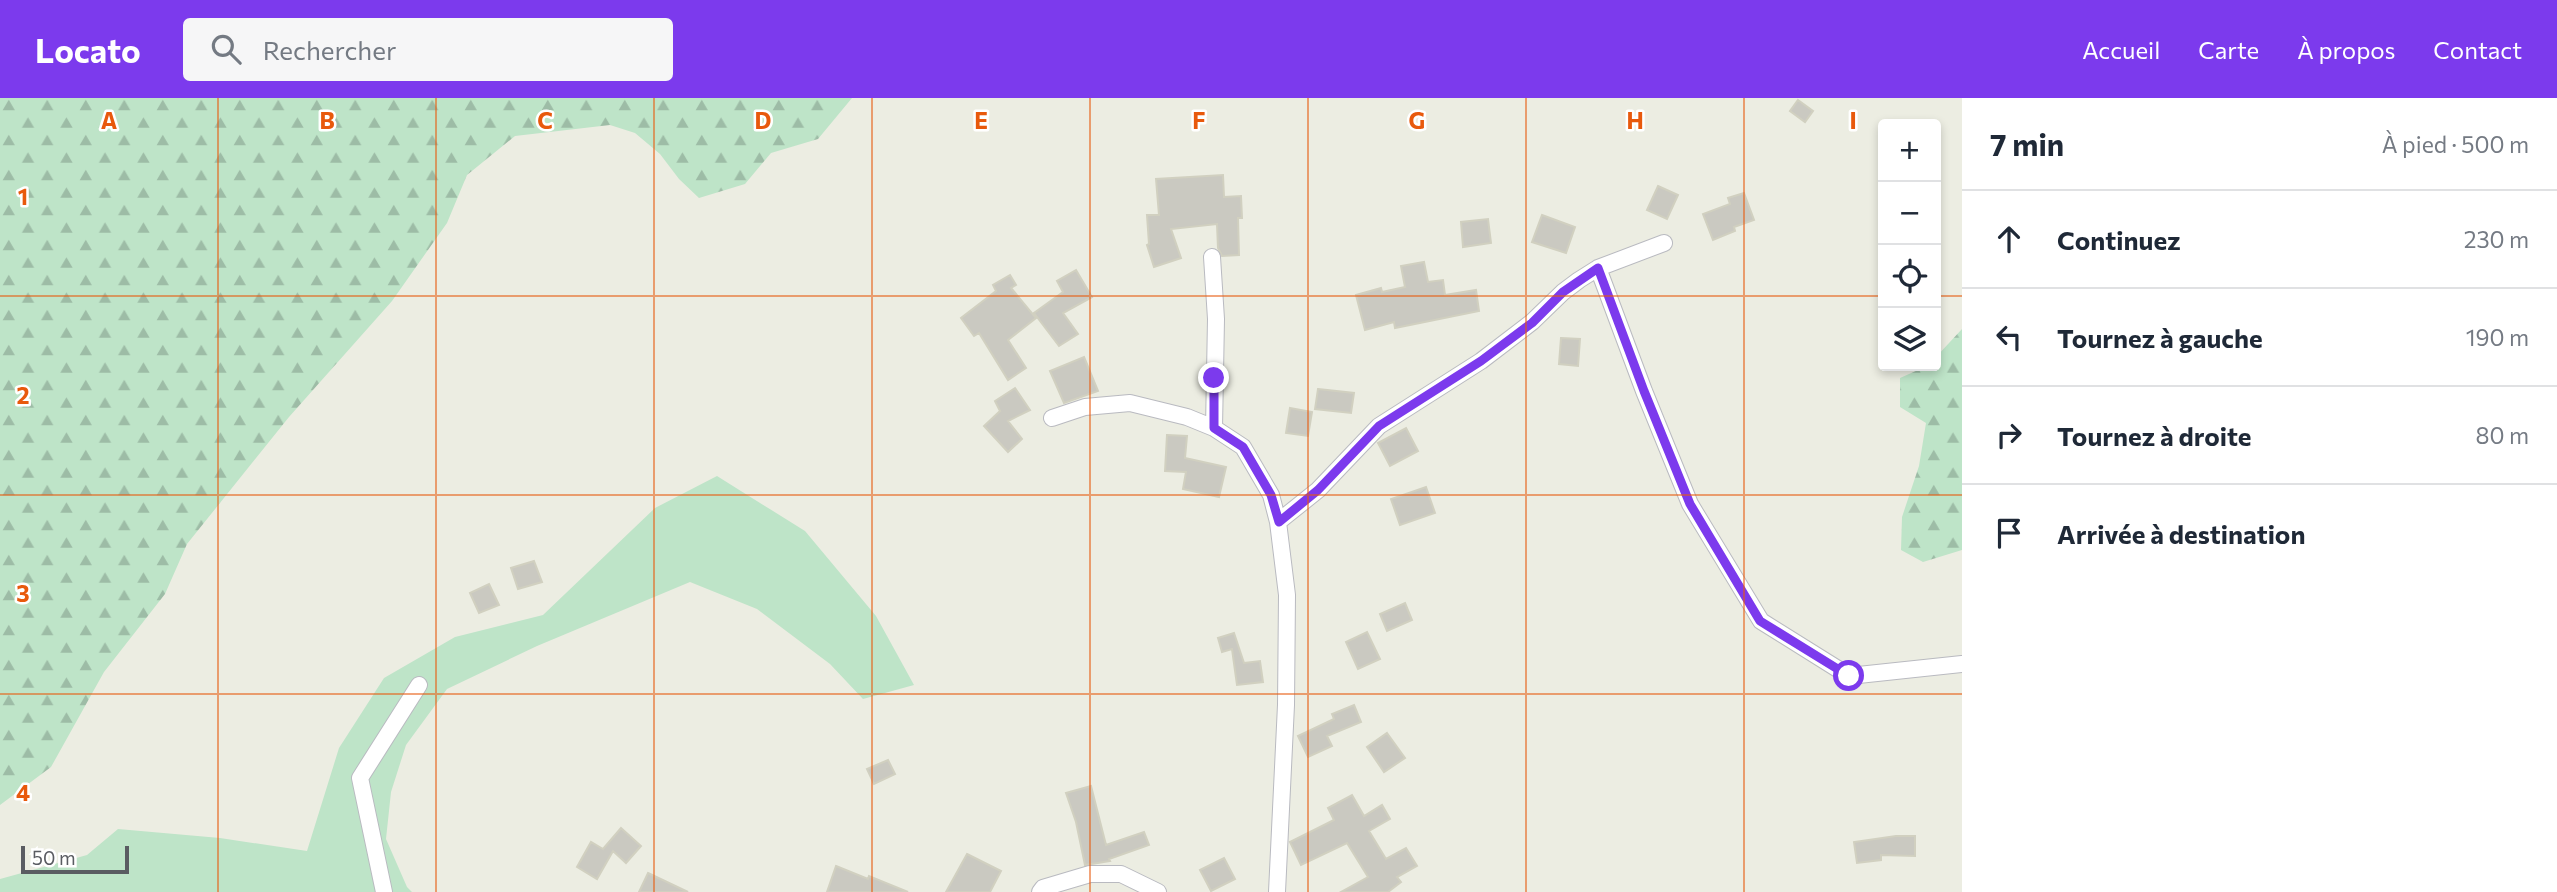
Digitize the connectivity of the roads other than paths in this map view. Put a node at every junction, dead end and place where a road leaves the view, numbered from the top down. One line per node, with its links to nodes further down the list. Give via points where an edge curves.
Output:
1 (1664, 243): 3 (street)
2 (1212, 257): 5 (street)
3 (1598, 268): 6 (street, via 1481,361 1379,426 1318,490); 7 (street, via 1690,504 1760,621 1849,676)
4 (1052, 418): 5 (street, via 1085,407 1130,403)
5 (1214, 428): 6 (street, via 1243,447 1271,495)
6 (1279, 522): 12 (street, via 1287,595)
7 (1962, 664)
8 (419, 685): 9 (street, via 360,778)
9 (384, 892)
10 (1040, 892): 11 (street, via 1090,874 1121,874)
11 (1158, 892)
12 (1277, 892)

